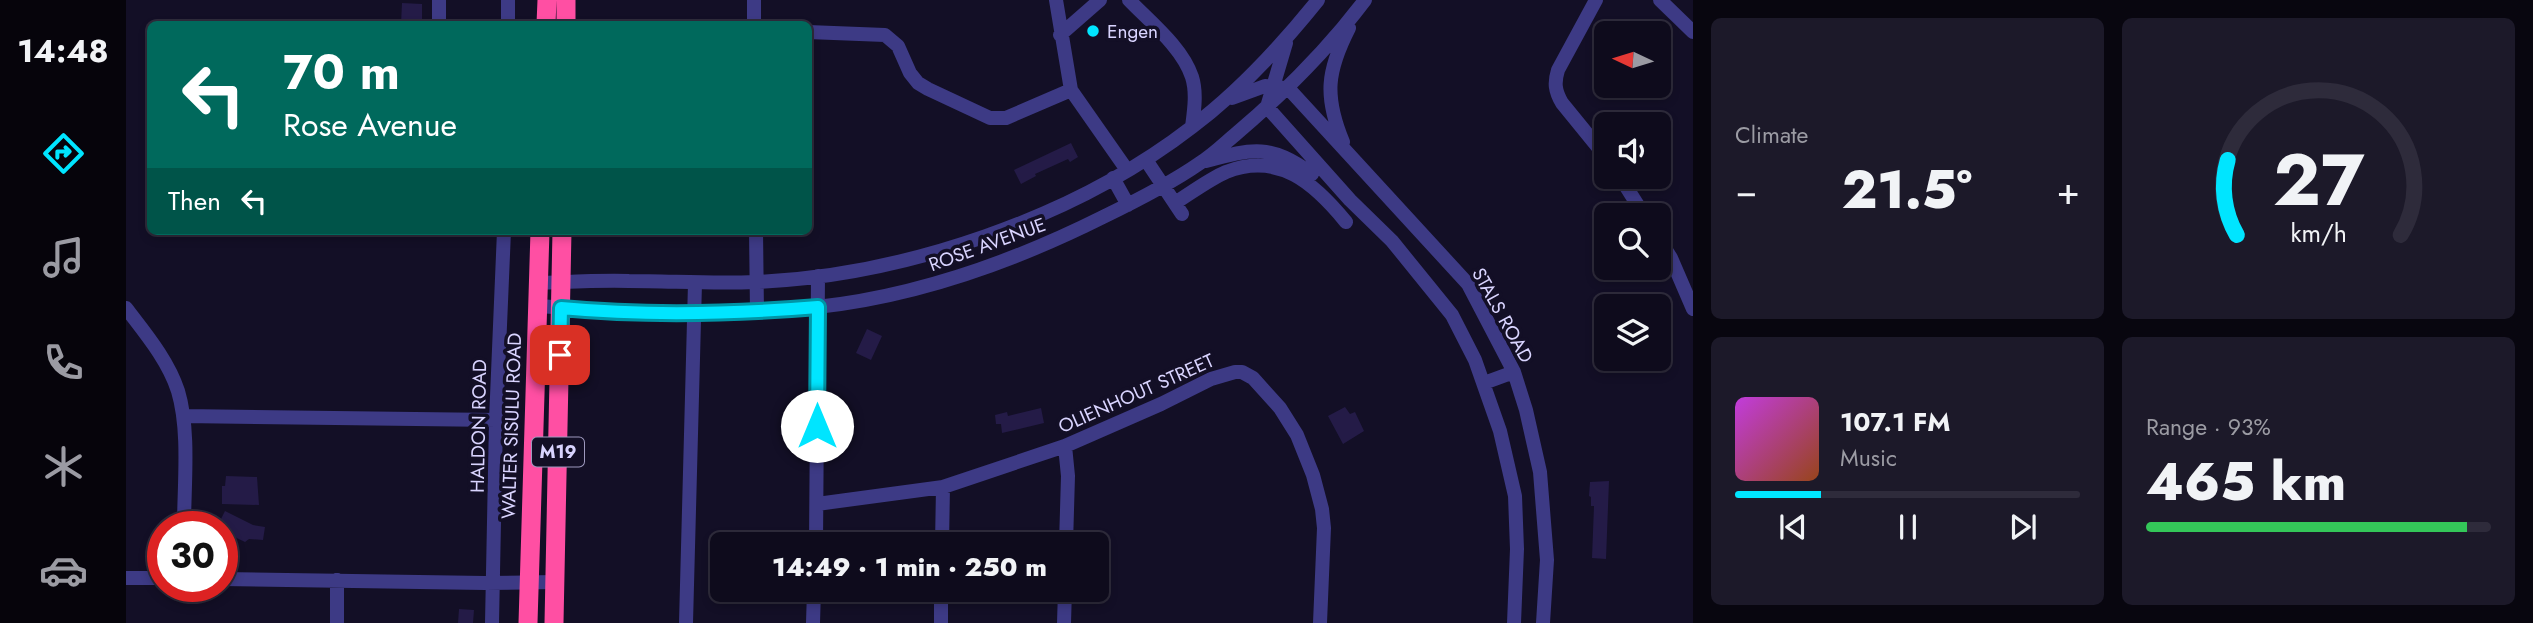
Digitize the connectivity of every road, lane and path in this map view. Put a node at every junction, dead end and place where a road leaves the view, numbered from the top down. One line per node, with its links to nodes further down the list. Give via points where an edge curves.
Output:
1 (439, 0): 13 (street)
2 (508, 0): 14 (street)
3 (547, 0): 15 (highway)
4 (566, 0): 16 (highway)
5 (754, 0): 17 (street)
6 (1055, 0): 20 (street)
7 (1100, 0): 20 (street)
8 (1129, 0): 27 (street, via 1168,40 1192,77)
9 (1318, 0): 21 (street, ROSE AVENUE)
10 (1596, 0): 28 (street, via 1555,81 1562,103)
11 (1660, 0): 19 (street)
12 (1362, 4): 23 (street, ROSE AVENUE); 29 (street, via 1336,54 1330,83 1336,124)
13 (439, 21)
14 (508, 21)
15 (546, 21)
16 (566, 21)
17 (754, 21)
18 (812, 32): 24 (street, via 884,35 898,47 918,83 990,117 1006,118)
19 (1693, 32)
20 (1060, 36): 24 (street)
21 (1287, 39): 22 (street); 25 (street, ROSE AVENUE)
22 (1272, 86): 23 (street); 25 (street); 26 (street)
23 (1288, 88): 26 (street, ROSE AVENUE); 29 (street, STALS ROAD)
24 (1071, 90): 32 (street)
25 (1224, 101): 27 (street, ROSE AVENUE)
26 (1267, 107): 31 (street, ROSE AVENUE); 35 (street)
27 (1192, 127): 30 (street, ROSE AVENUE)
28 (1594, 142)
29 (1348, 153): 55 (street, STALS ROAD, via 1468,284)
30 (1146, 160): 32 (street, ROSE AVENUE); 34 (street)
31 (1202, 162): 34 (street, ROSE AVENUE); 35 (street, via 1247,151 1279,153)
32 (1127, 170): 33 (street, ROSE AVENUE)
33 (1114, 178): 36 (street); 43 (street, ROSE AVENUE, via 1047,212 966,243)
34 (1163, 186): 36 (street, ROSE AVENUE); 37 (street, via 1178,208 1224,173 1246,166 1267,167 1292,172 1316,188 1342,225)
35 (1350, 200): 37 (street)
36 (1128, 205): 50 (street, ROSE AVENUE, via 1040,248 977,271 897,295)
37 (1361, 211): 56 (street, via 1392,241 1452,315)
38 (505, 235): 58 (street, HALDON ROAD)
39 (540, 235): 46 (highway, WALTER SISULU ROAD / M19)
40 (562, 235): 44 (highway, M19)
41 (756, 235): 45 (street)
42 (1671, 258): 52 (street)
43 (818, 276): 45 (street, ROSE AVENUE); 50 (street)
44 (562, 282): 46 (street, ROSE AVENUE); 47 (street, ROSE AVENUE); 51 (highway, M19)
45 (756, 282): 47 (street, ROSE AVENUE); 53 (street)
46 (539, 283): 48 (highway, WALTER SISULU ROAD / M19)
47 (695, 283): 54 (street)
48 (537, 306): 51 (street, ROSE AVENUE); 59 (highway, WALTER SISULU ROAD / M19)
49 (126, 307): 57 (street, via 159,352 178,390)
50 (818, 307): 53 (street, ROSE AVENUE); 63 (street)
51 (561, 308): 54 (street, ROSE AVENUE); 60 (highway, M19)
52 (1693, 309)
53 (757, 312): 54 (street, ROSE AVENUE)
54 (694, 314): 82 (street)
55 (1514, 372): 56 (street); 88 (street, STALS ROAD, via 1541,472 1547,559)
56 (1484, 383): 87 (street, via 1515,496)
57 (183, 416): 58 (street); 64 (street)
58 (496, 420): 73 (street, HALDON ROAD)
59 (534, 424): 60 (highway); 74 (highway, WALTER SISULU ROAD / M19)
60 (558, 425): 72 (highway, M19)
61 (1065, 446): 62 (street, OLIENHOUT STREET); 67 (street); 86 (street, OLIENHOUT STREET, via 1223,374 1235,372 1253,378 1297,435 1318,493 1324,528)
62 (943, 487): 63 (street, OLIENHOUT STREET); 66 (street)
63 (817, 504): 65 (street)
64 (184, 511)
65 (816, 532)
66 (942, 532)
67 (1066, 532)
68 (126, 578): 69 (street)
69 (147, 578)
70 (238, 579): 71 (street)
71 (337, 580): 73 (street); 78 (street)
72 (555, 582): 74 (street); 81 (highway, M19)
73 (494, 583): 74 (street); 79 (street, HALDON ROAD)
74 (529, 584): 80 (highway, WALTER SISULU ROAD / M19)
75 (814, 602): 83 (street)
76 (941, 602): 84 (street)
77 (1065, 602): 85 (street)
78 (337, 623)
79 (492, 623)
80 (528, 623)
81 (554, 623)
82 (686, 623)
83 (813, 623)
84 (940, 623)
85 (1064, 623)
86 (1320, 623)
87 (1514, 623)
88 (1543, 623)

